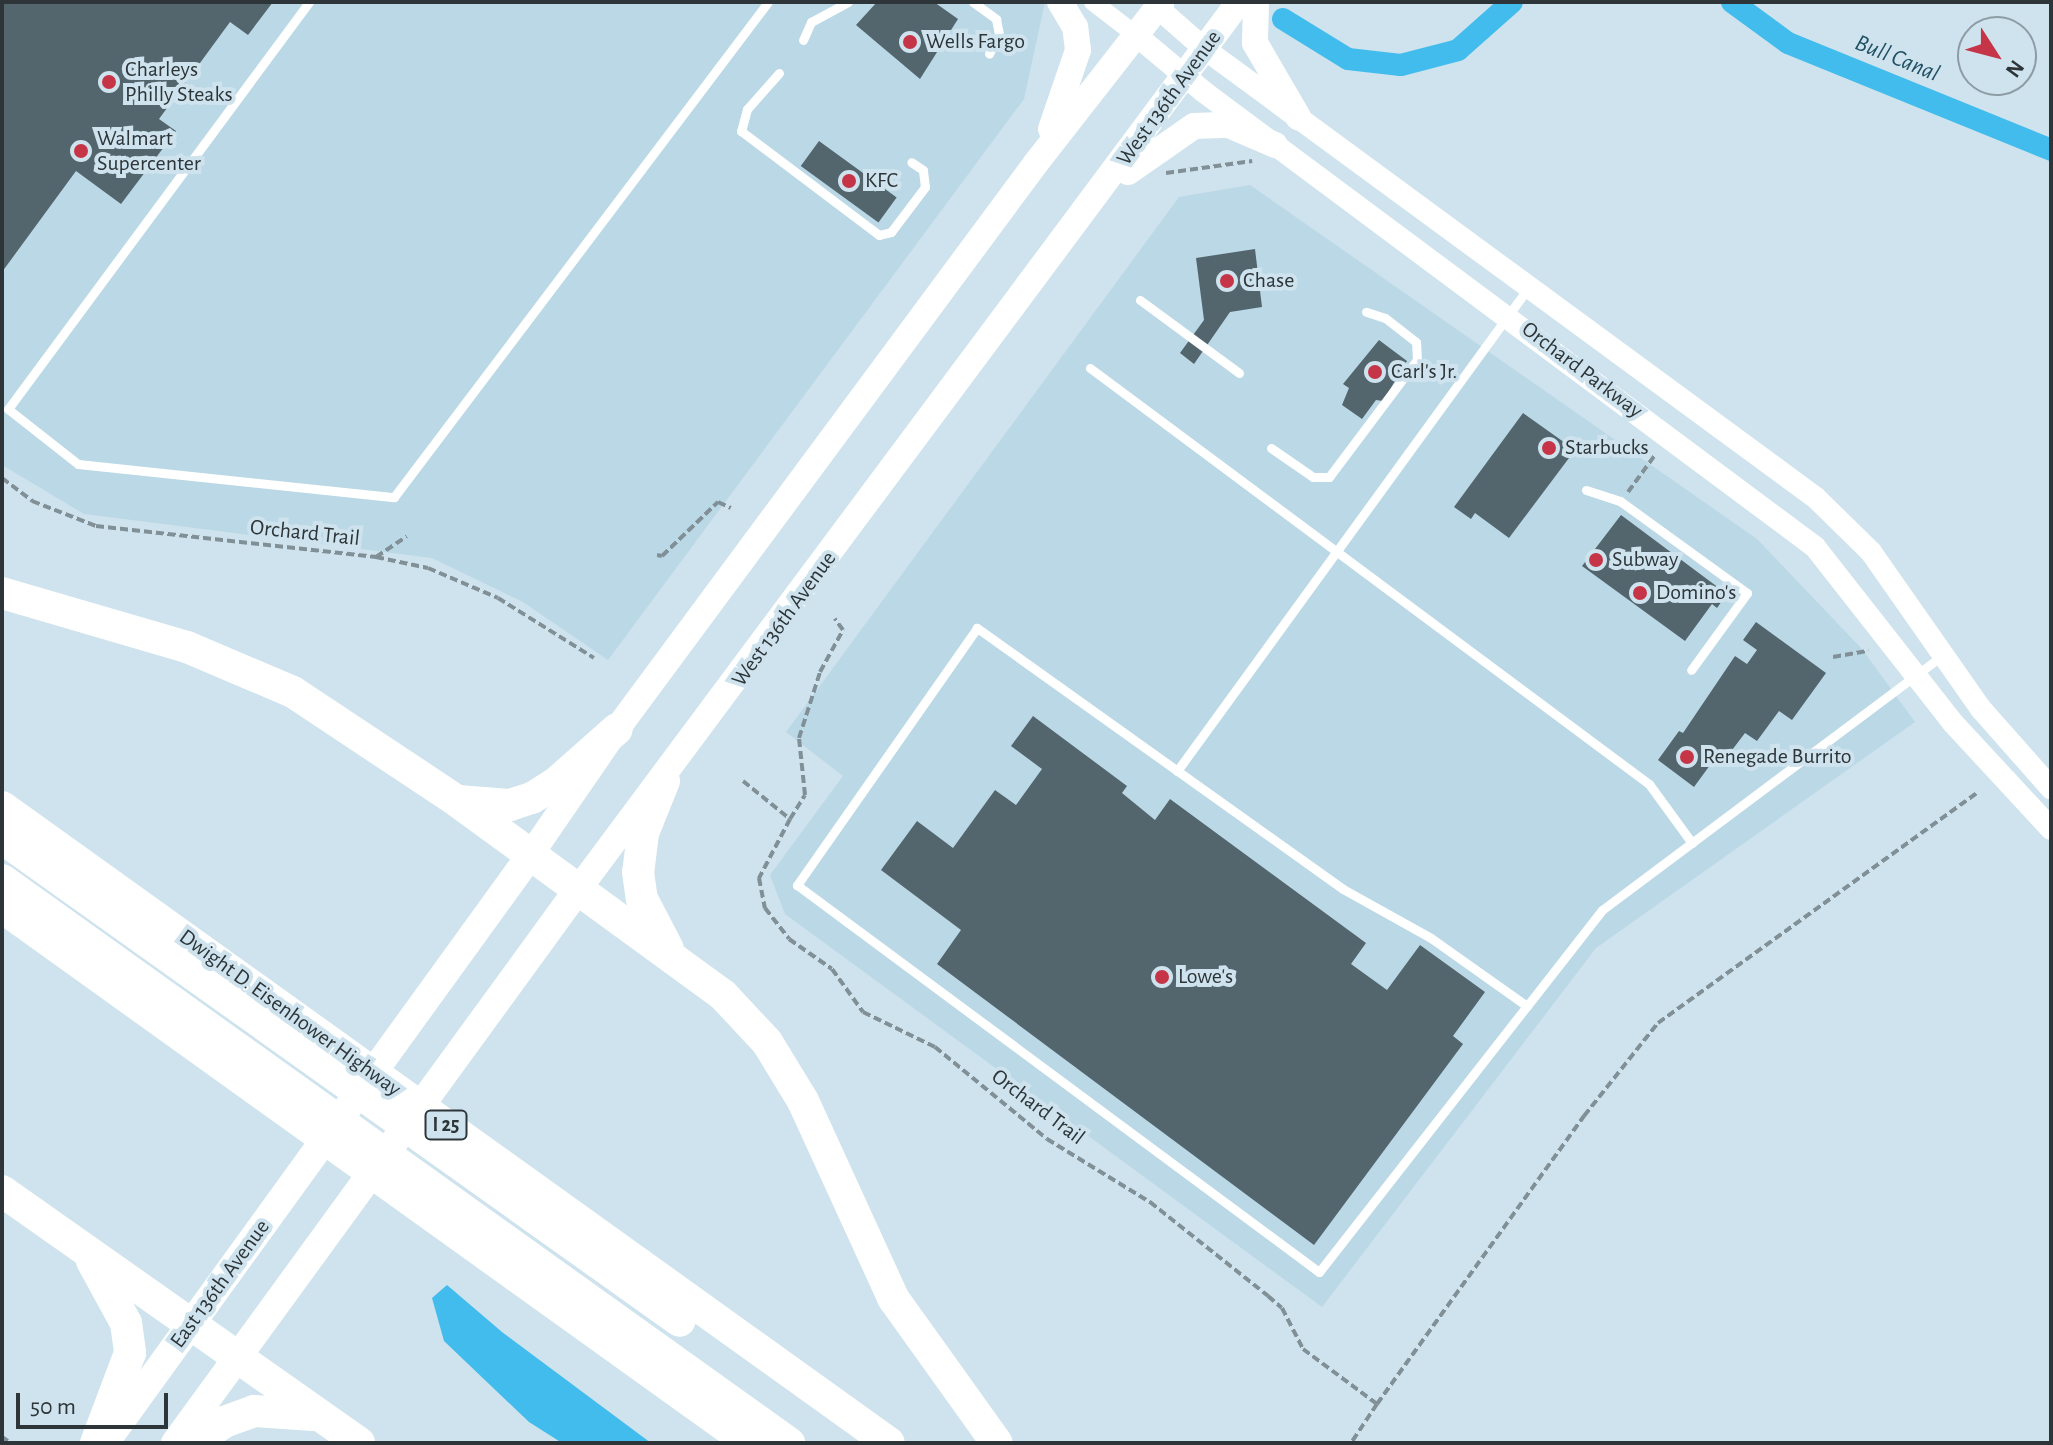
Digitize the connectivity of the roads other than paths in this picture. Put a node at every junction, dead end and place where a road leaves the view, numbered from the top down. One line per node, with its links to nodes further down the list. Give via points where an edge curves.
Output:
1 (309, 2): 2 (lane, via 8,409 78,464 394,497)
2 (768, 2)
3 (848, 2): 11 (lane, via 811,22)
4 (973, 2): 13 (lane, via 996,19 999,34)
5 (1060, 2): 19 (main road, via 1075,27 1076,64)
6 (1093, 2): 10 (street, Orchard Parkway)
7 (1239, 2): 12 (main road, West 136th Avenue)
8 (1256, 2): 16 (main road, via 1255,43)
9 (1157, 4): 10 (main road); 12 (street, Orchard Parkway)
10 (1137, 36): 15 (street, Orchard Parkway); 19 (main road)
11 (803, 40)
12 (1206, 50): 15 (main road, West 136th Avenue); 16 (street, Orchard Parkway)
13 (989, 54)
14 (779, 73): 18 (lane, via 747,109 741,131 879,235 891,232 925,187 923,170)
15 (1186, 77): 17 (street, Orchard Parkway); 20 (main road, West 136th Avenue)
16 (1298, 117): 21 (street, Orchard Parkway)
17 (1270, 152): 20 (main road, via 1229,125 1194,126 1170,138); 24 (street, Orchard Parkway)
18 (911, 162)
19 (1036, 163): 34 (main road)
20 (1092, 203): 36 (main road, West 136th Avenue)
21 (1529, 286): 24 (lane); 31 (street, Orchard Parkway, via 1816,498 1871,552)
22 (1140, 300): 26 (lane)
23 (1366, 312): 27 (lane, via 1385,318 1416,342 1417,360 1329,477 1313,477)
24 (1508, 315): 29 (lane); 33 (street, Orchard Parkway, via 1815,547)
25 (1090, 368): 29 (lane)
26 (1239, 373)
27 (1271, 448)
28 (1586, 490): 32 (lane, via 1620,501 1747,593)
29 (1338, 553): 35 (lane); 42 (lane, via 1649,784)
30 (2, 593): 38 (highway, via 243,668 342,722)
31 (1945, 654): 33 (lane); 37 (street, Orchard Parkway, via 2006,741)
32 (1691, 670)
33 (1917, 674): 40 (street, Orchard Parkway, via 1998,777); 42 (lane)
34 (617, 729): 38 (highway, via 532,798 510,805); 43 (main road)
35 (1177, 771): 48 (lane, via 1343,889 1431,938); 48 (lane, via 977,628 797,885 1319,1272)
36 (664, 781): 45 (main road, West 136th Avenue); 47 (highway, via 643,833 638,881 644,906)
37 (2051, 788)
38 (457, 801): 43 (highway)
39 (2, 807): 62 (highway, Dwight D. Eisenhower Highway / I 25)
40 (2051, 829)
41 (2, 838): 61 (highway)
42 (1692, 843): 48 (lane, via 1602,910)
43 (529, 857): 45 (highway); 51 (main road, East 136th Avenue)
44 (2, 880): 60 (highway)
45 (577, 891): 47 (highway); 52 (main road, West 136th Avenue)
46 (2, 907): 59 (highway)
47 (671, 955): 63 (highway, via 723,995 767,1042 803,1101 893,1298)
48 (1527, 1006)
49 (2, 1191): 50 (highway)
50 (88, 1255): 51 (highway); 54 (highway, via 126,1323 130,1353)
51 (190, 1326): 52 (highway); 55 (main road, East 136th Avenue)
52 (238, 1359): 53 (highway); 56 (main road)
53 (320, 1416): 57 (highway, via 254,1411 224,1422); 58 (highway)
54 (96, 1443)
55 (105, 1443)
56 (175, 1443)
57 (194, 1443)
58 (359, 1443)
59 (749, 1443)
60 (789, 1443)
61 (852, 1443)
62 (889, 1443)
63 (997, 1443)

